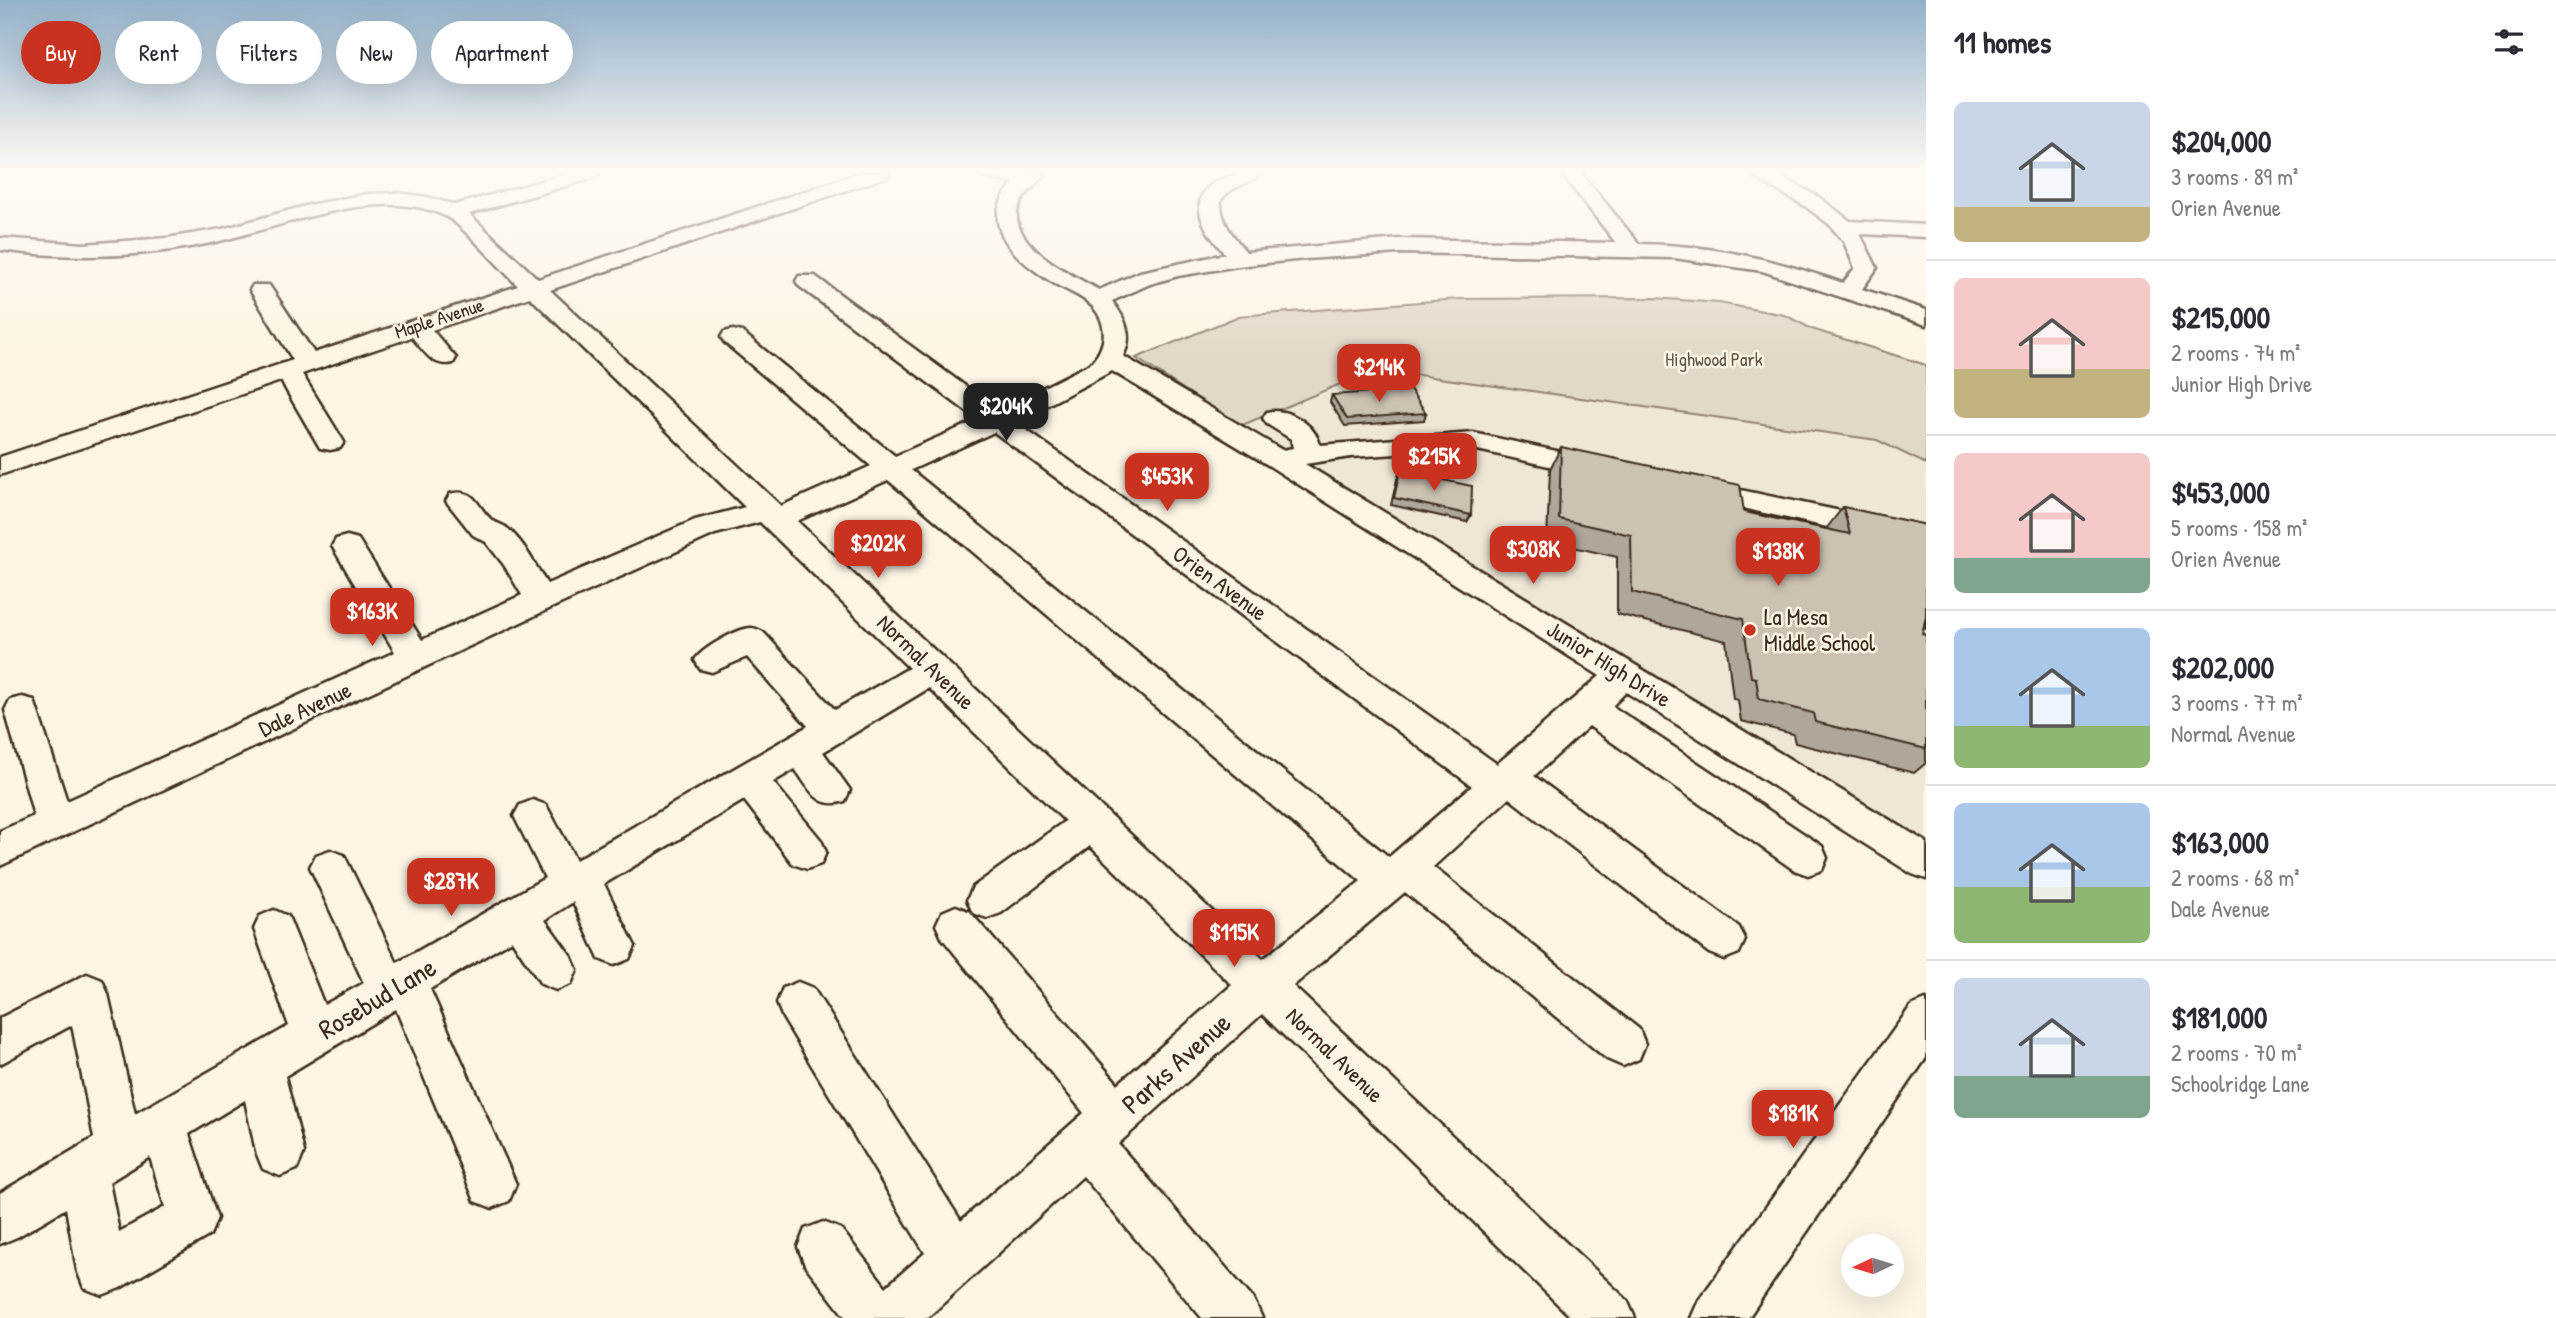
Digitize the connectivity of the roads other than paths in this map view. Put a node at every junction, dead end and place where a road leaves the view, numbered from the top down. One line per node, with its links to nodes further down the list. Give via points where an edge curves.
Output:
1 (224, 235): 8 (street, Normal Avenue, via 74,251)
2 (477, 235): 12 (street, Normal Avenue)
3 (693, 235): 12 (street, Maple Avenue)
4 (1012, 235): 15 (street, via 1033,261)
5 (1219, 235): 10 (street)
6 (1621, 235): 9 (street)
7 (1849, 235): 14 (street, via 1866,268)
8 (0, 244)
9 (1633, 250): 10 (street, via 1400,246); 14 (street, via 1735,258)
10 (1241, 260): 15 (street, via 1145,278)
11 (807, 281): 23 (street, Orien Avenue)
12 (532, 288): 17 (street, Maple Avenue); 31 (street, Normal Avenue)
13 (261, 290): 21 (street)
14 (1848, 292): 16 (street)
15 (1098, 299): 20 (street, via 1116,328 1116,347)
16 (1926, 318)
17 (415, 326): 19 (street); 21 (street, Maple Avenue)
18 (733, 337): 27 (street)
19 (444, 358)
20 (1110, 359): 23 (street, Dale Avenue); 25 (street, Junior High Drive)
21 (296, 365): 24 (street); 26 (street, Maple Avenue)
22 (1276, 418): 25 (street, via 1304,435)
23 (997, 421): 27 (street, Dale Avenue); 43 (street, Orien Avenue)
24 (330, 442)
25 (1293, 457): 28 (street, via 1473,441); 38 (street, Junior High Drive)
26 (0, 466)
27 (892, 469): 31 (street, Dale Avenue); 53 (street)
28 (1619, 473)
29 (1673, 484): 32 (street)
30 (460, 501): 34 (street, via 483,528 497,535)
31 (771, 515): 34 (street, Dale Avenue, via 705,527); 37 (street, Normal Avenue)
32 (1926, 539)
33 (346, 546): 35 (street)
34 (540, 600): 35 (street, Dale Avenue)
35 (415, 658): 47 (street, Dale Avenue)
36 (712, 660): 41 (street, via 751,640)
37 (934, 669): 41 (street, Rosebud Lane); 46 (street, Normal Avenue)
38 (1625, 674): 39 (street, Parks Avenue); 51 (street, Junior High Drive)
39 (1587, 707): 43 (street, Parks Avenue); 50 (street)
40 (22, 710): 47 (street)
41 (816, 739): 42 (street, Rosebud Lane); 44 (street)
42 (748, 778): 49 (street); 54 (street, Rosebud Lane)
43 (1503, 780): 53 (street, Parks Avenue); 57 (street, Orien Avenue)
44 (832, 790)
45 (533, 816): 54 (street)
46 (1093, 822): 60 (street, Normal Avenue); 69 (street, via 972,912)
47 (55, 823): 48 (street, Dale Avenue)
48 (0, 849)
49 (807, 852)
50 (1808, 858)
51 (1926, 862)
52 (330, 867): 61 (street)
53 (1397, 874): 60 (street, Parks Avenue); 66 (street)
54 (575, 881): 55 (street, Rosebud Lane); 58 (street)
55 (518, 915): 59 (street); 61 (street, Rosebud Lane)
56 (274, 929): 64 (street)
57 (1724, 940)
58 (614, 946)
59 (556, 970)
60 (1263, 985): 69 (street, Parks Avenue); 79 (street, Normal Avenue)
61 (397, 986): 64 (street, Rosebud Lane); 72 (street)
62 (798, 1003): 75 (street)
63 (1926, 1021): 80 (street)
64 (314, 1035): 67 (street, Rosebud Lane)
65 (0, 1042): 71 (street, via 87,995)
66 (1623, 1044)
67 (260, 1067): 68 (street, Rosebud Lane); 70 (street)
68 (163, 1124): 71 (street, Rosebud Lane); 71 (street, via 193,1218 102,1270)
69 (1101, 1129): 75 (street, Parks Avenue); 78 (street)
70 (280, 1152)
71 (101, 1161): 73 (street, Rosebud Lane)
72 (492, 1184)
73 (0, 1220)
74 (823, 1247): 76 (street)
75 (956, 1258): 77 (street, Parks Avenue)
76 (878, 1318)
77 (889, 1318)
78 (1236, 1318)
79 (1609, 1318)
80 (1717, 1318)

